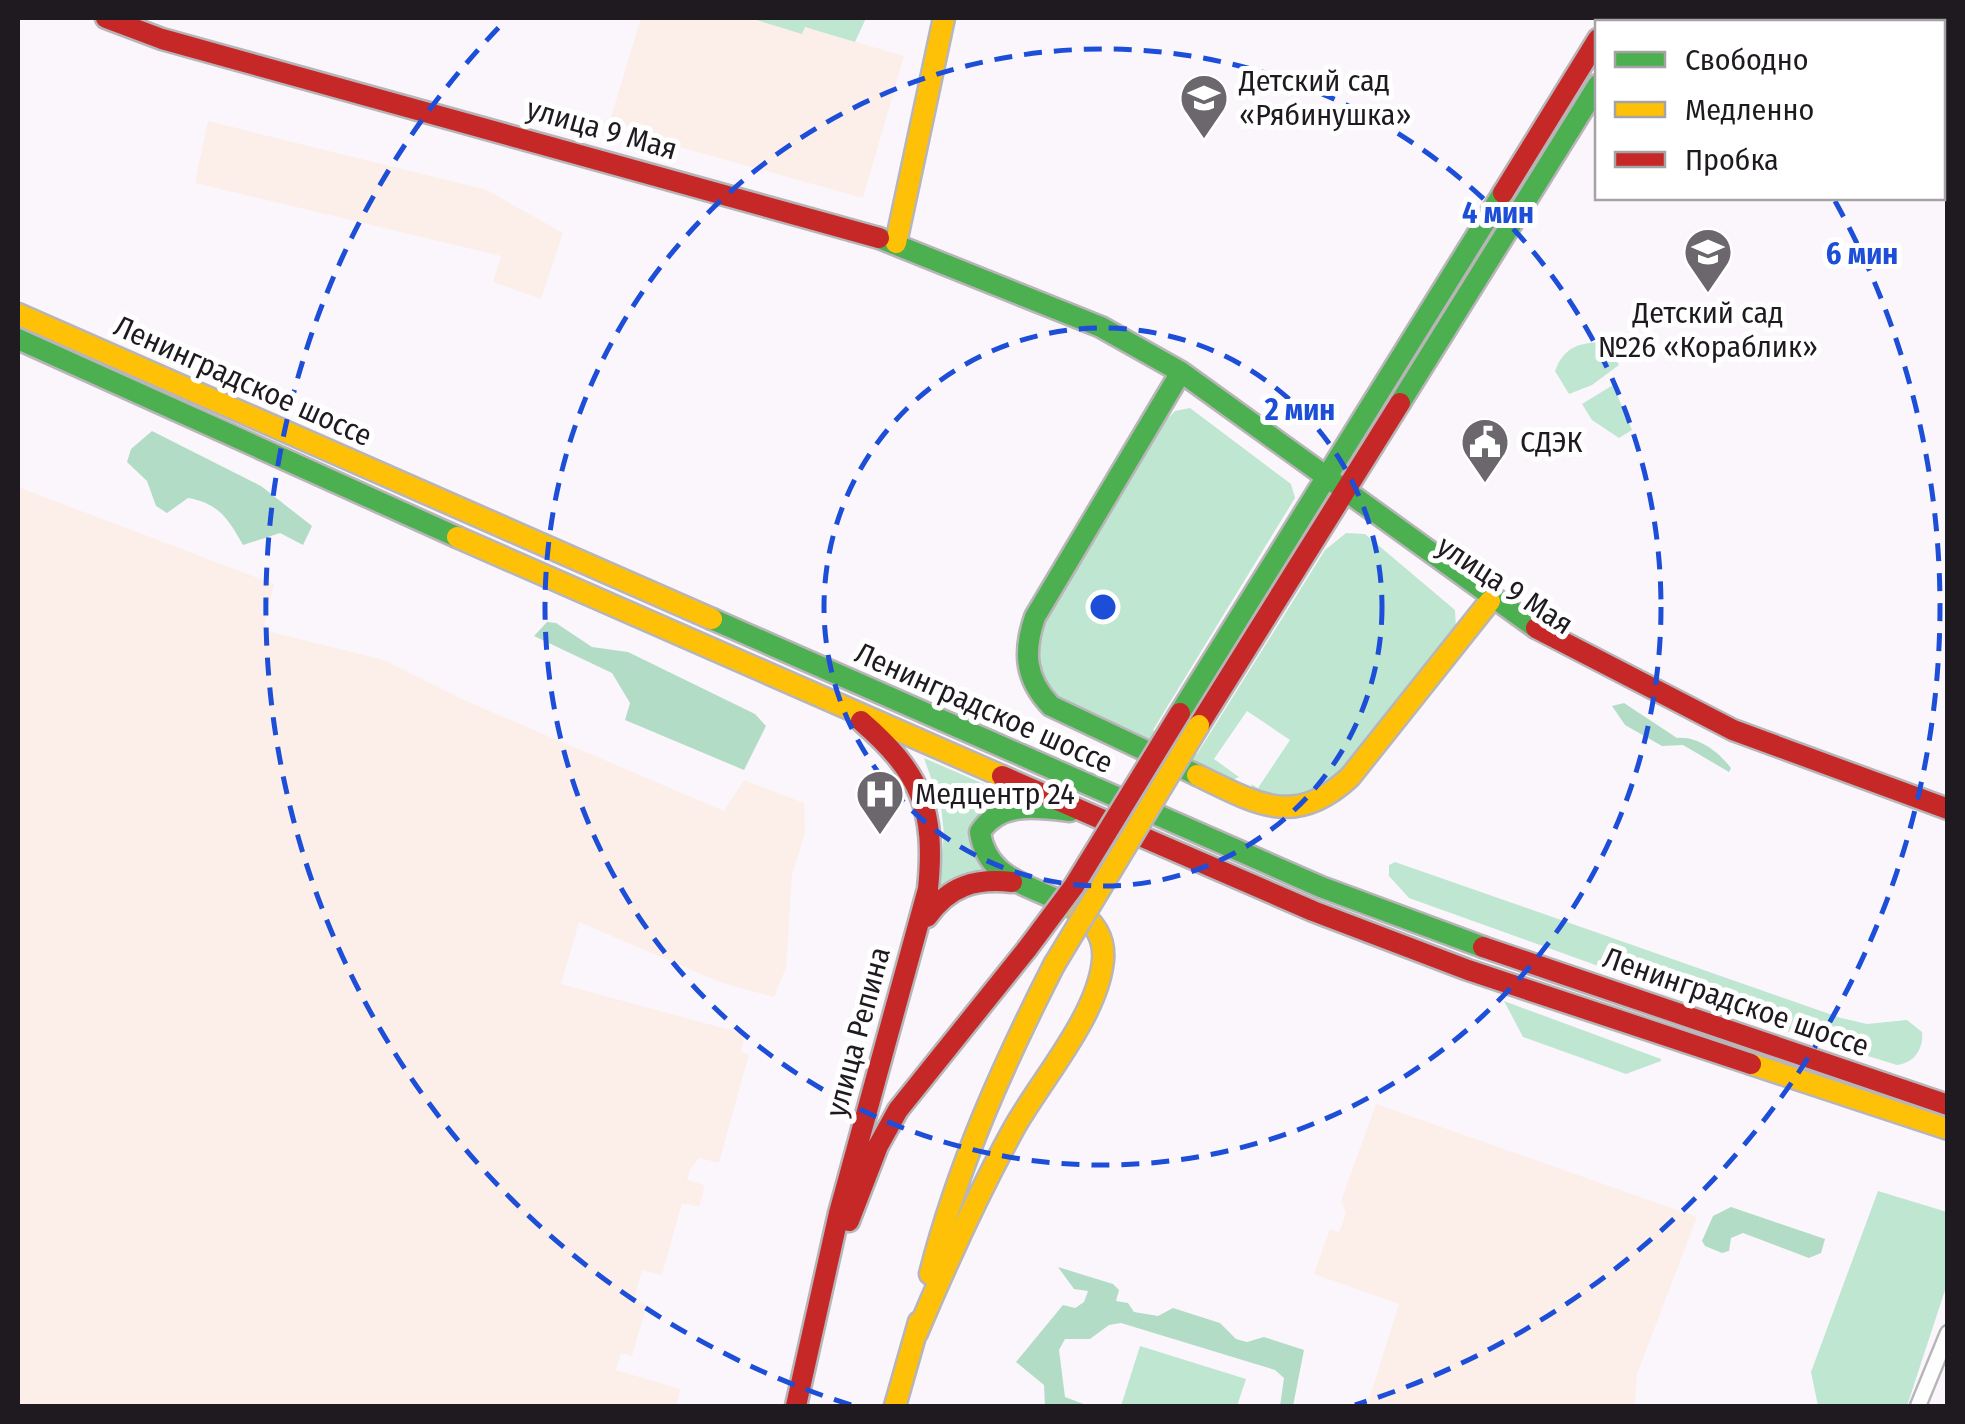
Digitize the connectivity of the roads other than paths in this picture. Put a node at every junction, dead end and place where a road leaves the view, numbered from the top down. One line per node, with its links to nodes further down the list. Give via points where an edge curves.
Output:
1 (106, 18): 5 (main road, улица 9 Мая)
2 (944, 18): 5 (main road)
3 (1595, 44): 9 (main road)
4 (1595, 90): 10 (main road)
5 (896, 243): 8 (main road, улица 9 Мая, via 1074,316)
6 (18, 314): 18 (main road, Ленинградское шоссе, via 1321,887)
7 (18, 339): 12 (main road, Ленинградское шоссе)
8 (1177, 378): 9 (main road, улица 9 Мая); 11 (main road, via 1034,617 1028,677 1051,706 1262,806 1298,808 1326,797 1350,776)
9 (1321, 484): 10 (main road, улица 9 Мая); 20 (main road, bridge, via 1074,886 898,1110)
10 (1340, 499): 11 (main road, улица 9 Мая); 21 (main road, bridge, via 1054,965 954,1188)
11 (1486, 606): 13 (main road, улица 9 Мая, via 1734,730); 15 (main road, улица 9 Мая, via 1534,644 1728,742)
12 (840, 704): 14 (main road, Ленинградское шоссе); 17 (main road, улица Репина, via 903,760 928,805 934,846)
13 (1948, 810)
14 (1091, 814): 16 (main road, via 1018,809 990,818 980,832 981,852); 19 (main road, Ленинградское шоссе, via 1454,965)
15 (1948, 824)
16 (1019, 883): 17 (main road, via 959,884 940,898); 21 (main road, via 1087,916 1103,946 1100,977 951,1250)
17 (915, 936): 20 (main road, улица Репина)
18 (1948, 1106)
19 (1948, 1129)
20 (826, 1280): 24 (main road, улица Репина)
21 (916, 1333): 23 (main road)
22 (1948, 1333): 25 (street)
23 (895, 1403)
24 (796, 1406)
25 (1918, 1406)

